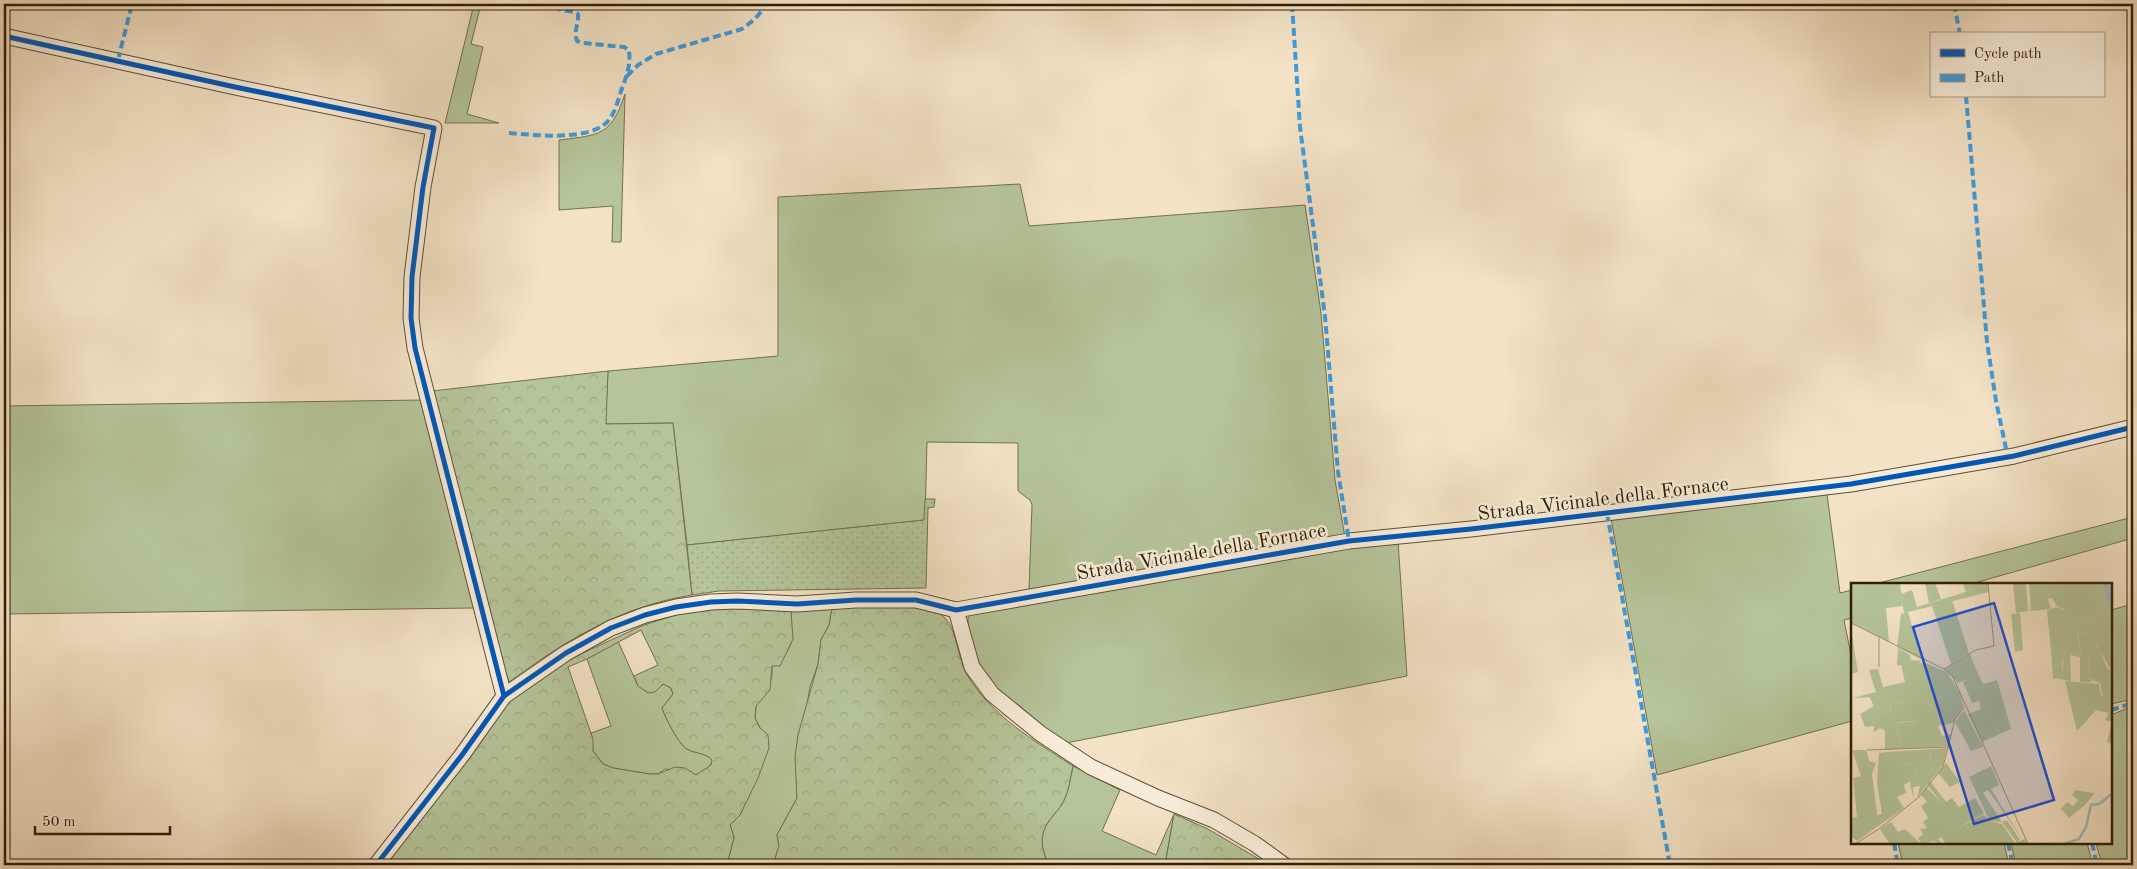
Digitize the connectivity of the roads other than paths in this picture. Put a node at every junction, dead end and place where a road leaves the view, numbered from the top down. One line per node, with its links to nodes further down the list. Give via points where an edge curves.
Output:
1 (4, 36): 4 (street, via 434,128 412,277 411,318 415,348)
2 (2133, 427): 3 (street, Strada Vicinale della Fornace, via 2014,456 1851,484 1349,541)
3 (956, 610): 4 (street, Strada Vicinale della Fornace, via 909,600 797,604 738,601 676,607 612,628 566,652); 6 (street, via 972,667 992,694 1041,734 1091,766 1214,820)
4 (504, 696): 5 (street, Strada Vicinale della Fornace)
5 (376, 865)
6 (1284, 865)

